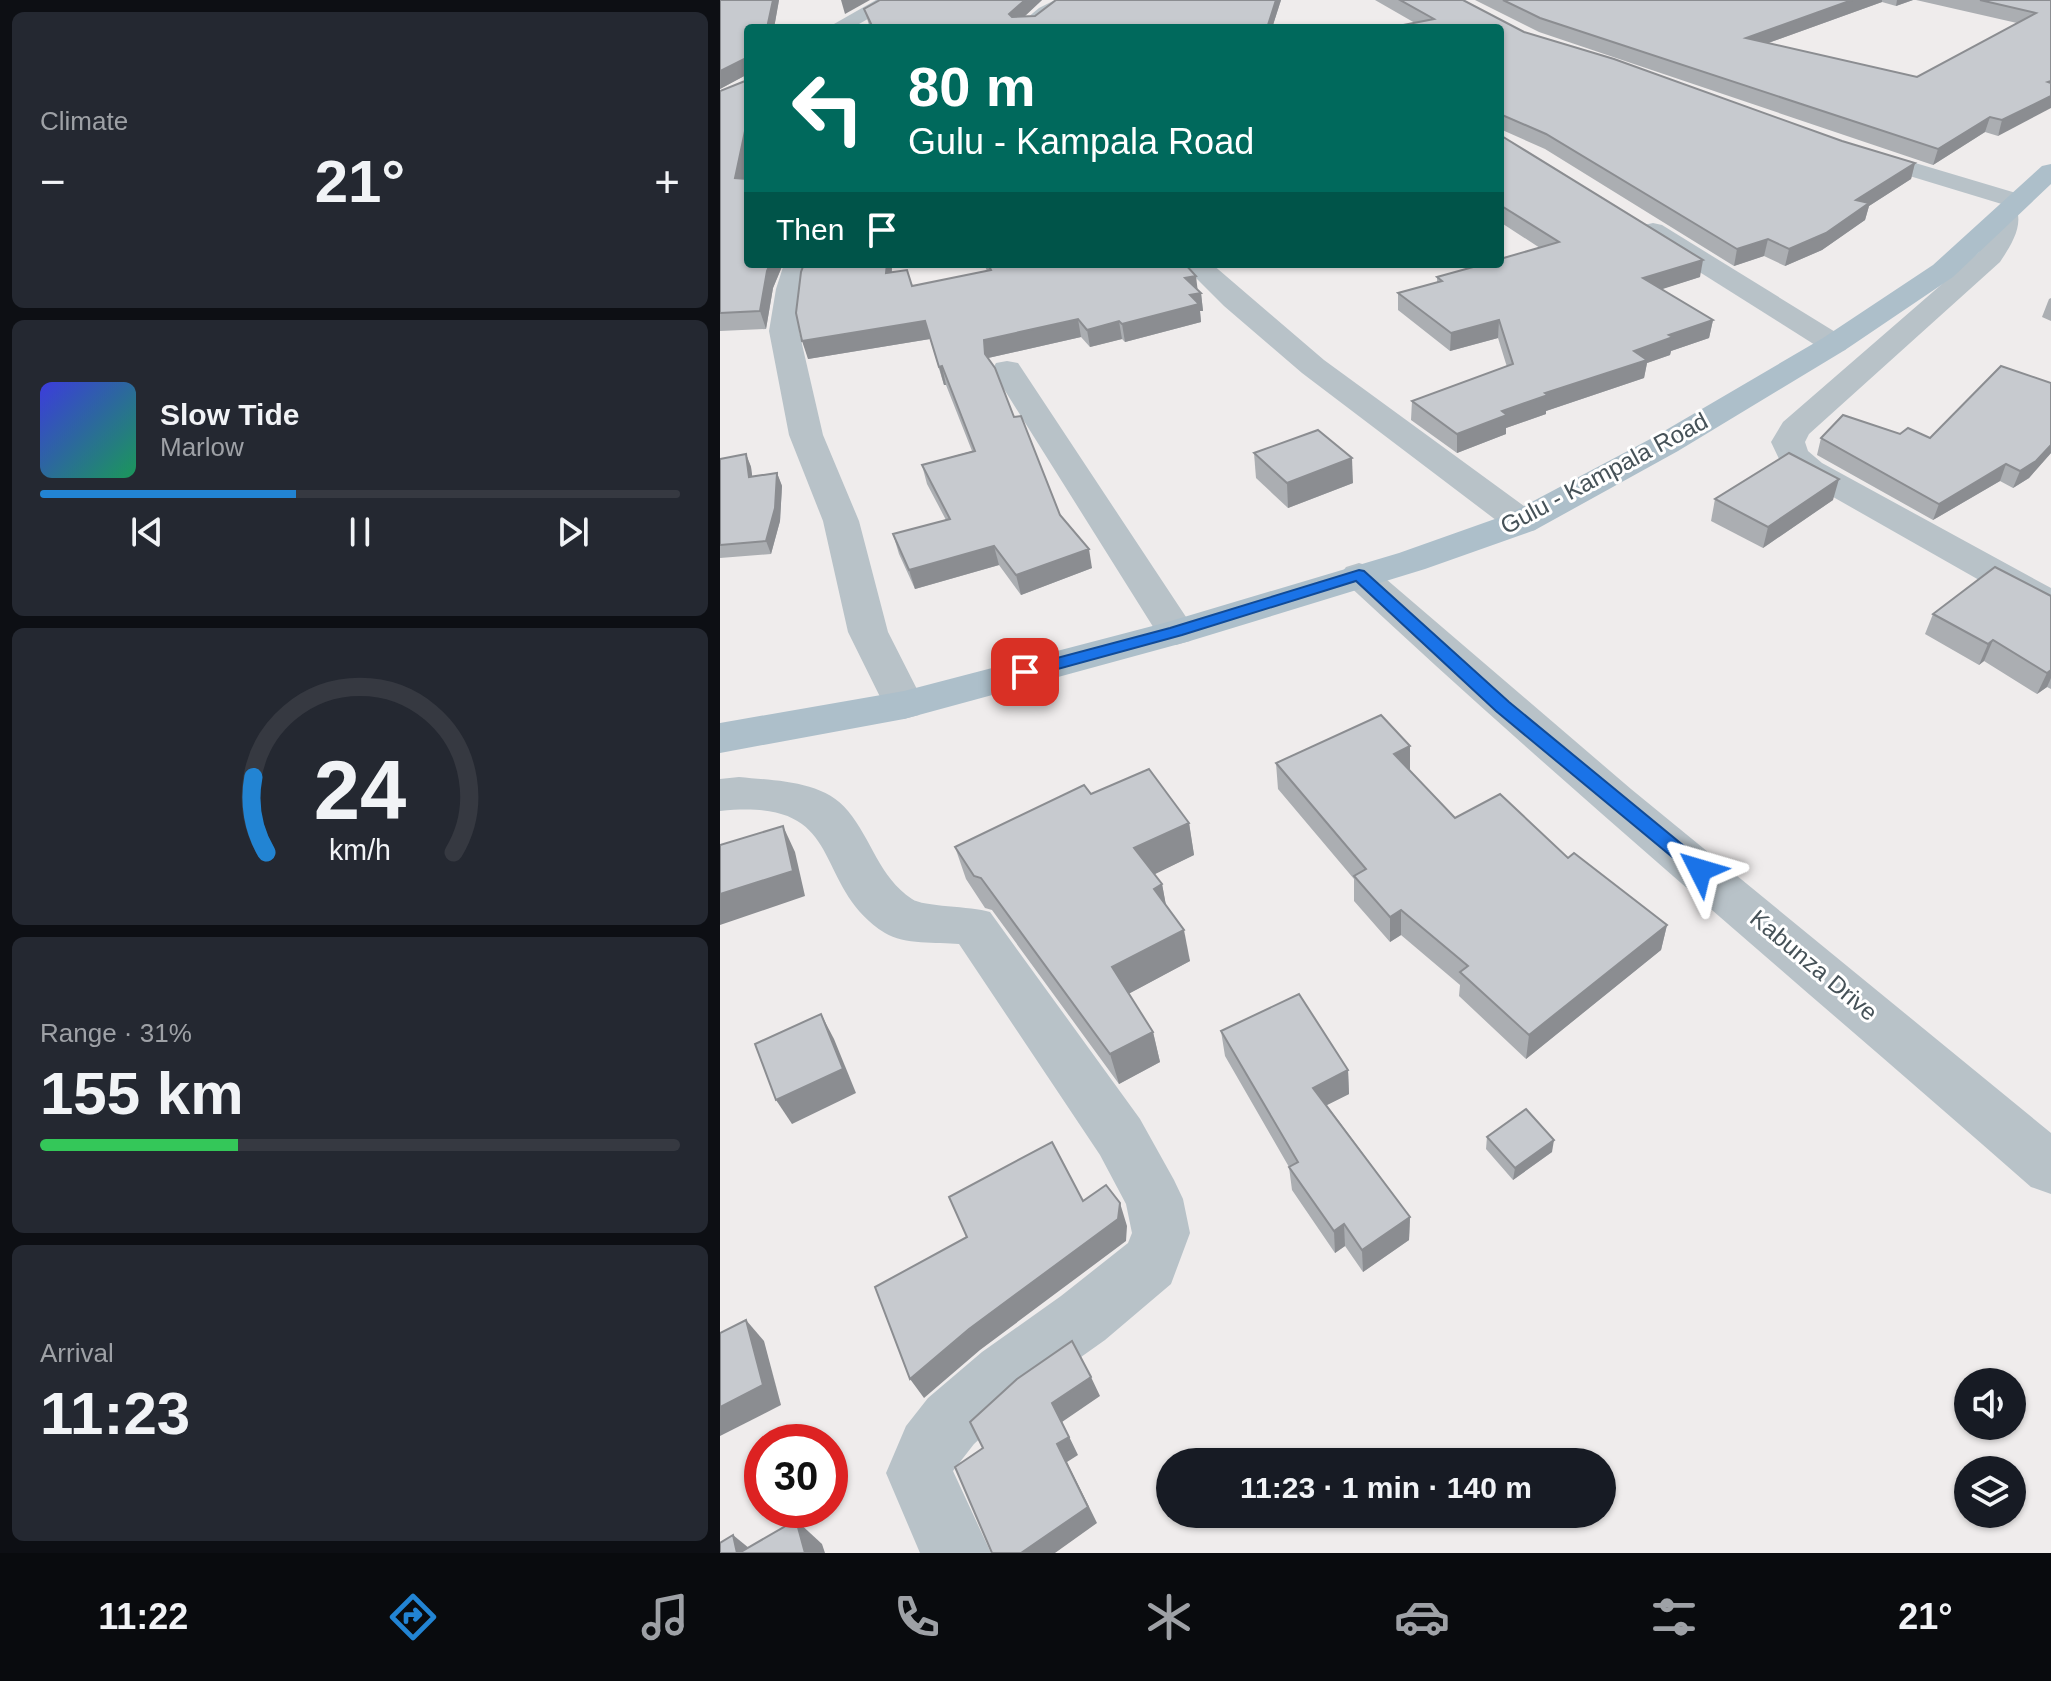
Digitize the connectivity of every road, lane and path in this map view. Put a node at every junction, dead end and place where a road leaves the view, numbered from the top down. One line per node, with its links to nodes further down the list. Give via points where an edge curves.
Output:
1 (891, 0): 3 (street)
2 (1125, 1): 4 (street, via 1059,1)
3 (845, 24)
4 (1029, 24)
5 (1835, 145): 7 (street)
6 (2051, 171): 7 (main road, Gulu - Kampala Road)
7 (2012, 207): 11 (main road, Gulu - Kampala Road, via 1943,271); 15 (street, via 1990,256 1795,429 1788,442 1793,456 1810,470)
8 (1637, 221): 11 (street)
9 (797, 268): 17 (street, via 784,331 806,435 841,521 868,632)
10 (1200, 268): 13 (street, via 1379,419)
11 (1834, 344): 13 (main road, Gulu - Kampala Road)
12 (1007, 370): 16 (street)
13 (1522, 522): 14 (main road, Gulu - Kampala Road)
14 (1359, 575): 16 (main road, Gulu - Kampala Road); 20 (street, Kabunza Drive, via 1503,707)
15 (2051, 604)
16 (1176, 632): 17 (main road, Gulu - Kampala Road)
17 (904, 705): 18 (main road, Gulu - Kampala Road)
18 (720, 738)
19 (720, 795): 21 (street, via 799,800 831,821 869,889 903,920 973,926 1120,1137 1154,1199 1161,1233 1150,1263 1004,1374 951,1421 929,1449 919,1473)
20 (2051, 1168)
21 (957, 1553)

